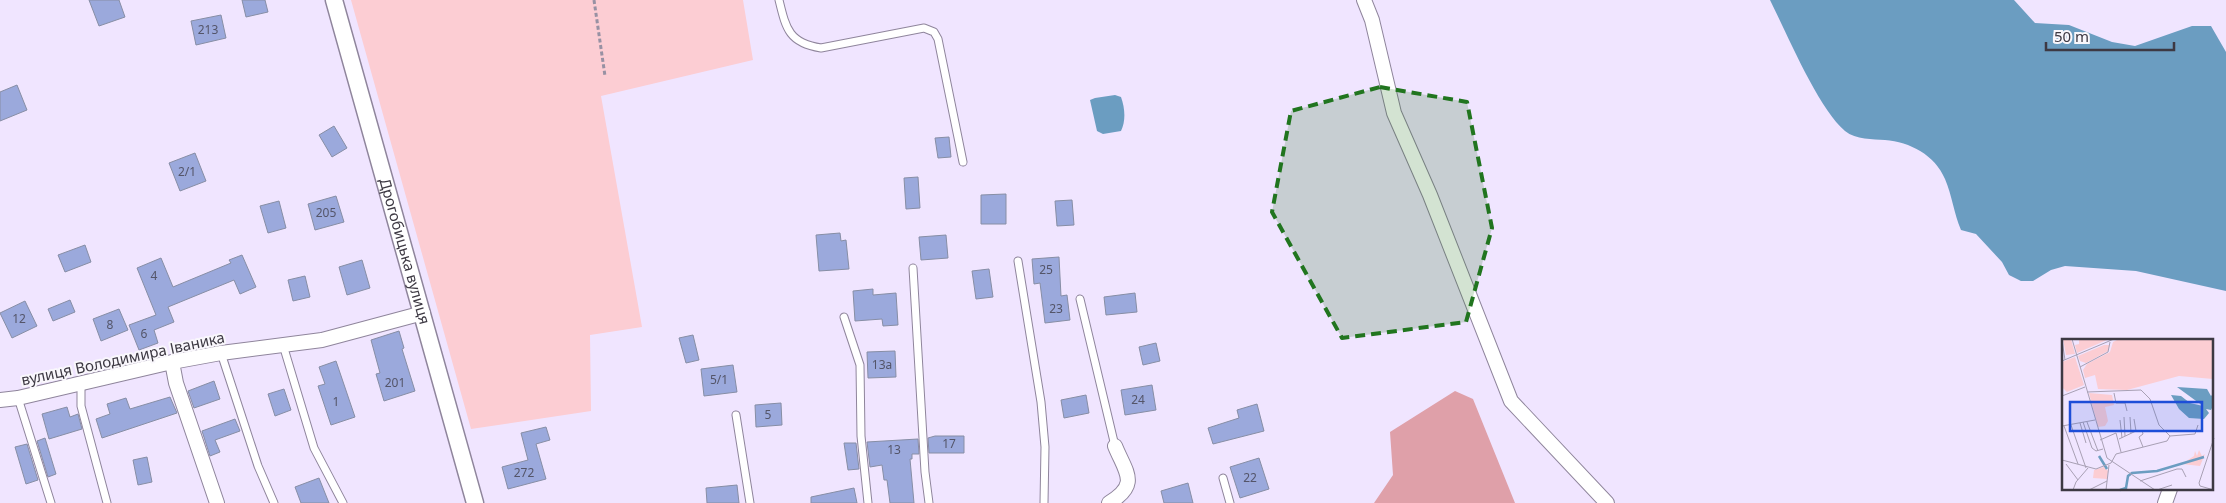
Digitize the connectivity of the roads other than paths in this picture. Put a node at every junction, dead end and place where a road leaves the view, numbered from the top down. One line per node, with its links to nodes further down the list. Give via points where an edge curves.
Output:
1 (334, 0): 8 (street, Дрогобицька вулиця)
2 (778, 0): 4 (lane, via 785,26 792,36 810,46 821,48 924,28 934,32)
3 (1364, 0): 32 (street, via 1372,20 1394,113 1511,401)
4 (963, 162)
5 (1018, 261): 29 (lane, via 1042,411)
6 (913, 268): 28 (lane, via 925,472)
7 (1080, 298): 17 (lane)
8 (423, 313): 10 (street, вулиця Володимира Іваника, via 322,340); 25 (street, Дрогобицька вулиця)
9 (844, 317): 27 (lane, via 860,365 861,436)
10 (283, 345): 11 (street, вулиця Володимира Іваника); 24 (lane, via 314,448)
11 (221, 353): 12 (street, вулиця Володимира Іваника); 23 (lane, via 258,466)
12 (172, 362): 13 (street, вулиця Володимира Іваника); 22 (street)
13 (81, 382): 14 (street, вулиця Володимира Іваника); 21 (lane, via 81,406)
14 (18, 398): 15 (street, вулиця Володимира Іваника); 20 (lane)
15 (0, 400)
16 (736, 416): 26 (lane)
17 (1115, 446): 30 (street, via 1129,480 1128,489)
18 (1223, 478): 31 (lane)
19 (2170, 490): 33 (street)
20 (51, 503)
21 (107, 503)
22 (216, 503)
23 (274, 503)
24 (343, 503)
25 (475, 503)
26 (750, 503)
27 (868, 503)
28 (930, 503)
29 (1044, 503)
30 (1110, 503)
31 (1230, 503)
32 (1607, 503)
33 (2165, 503)

